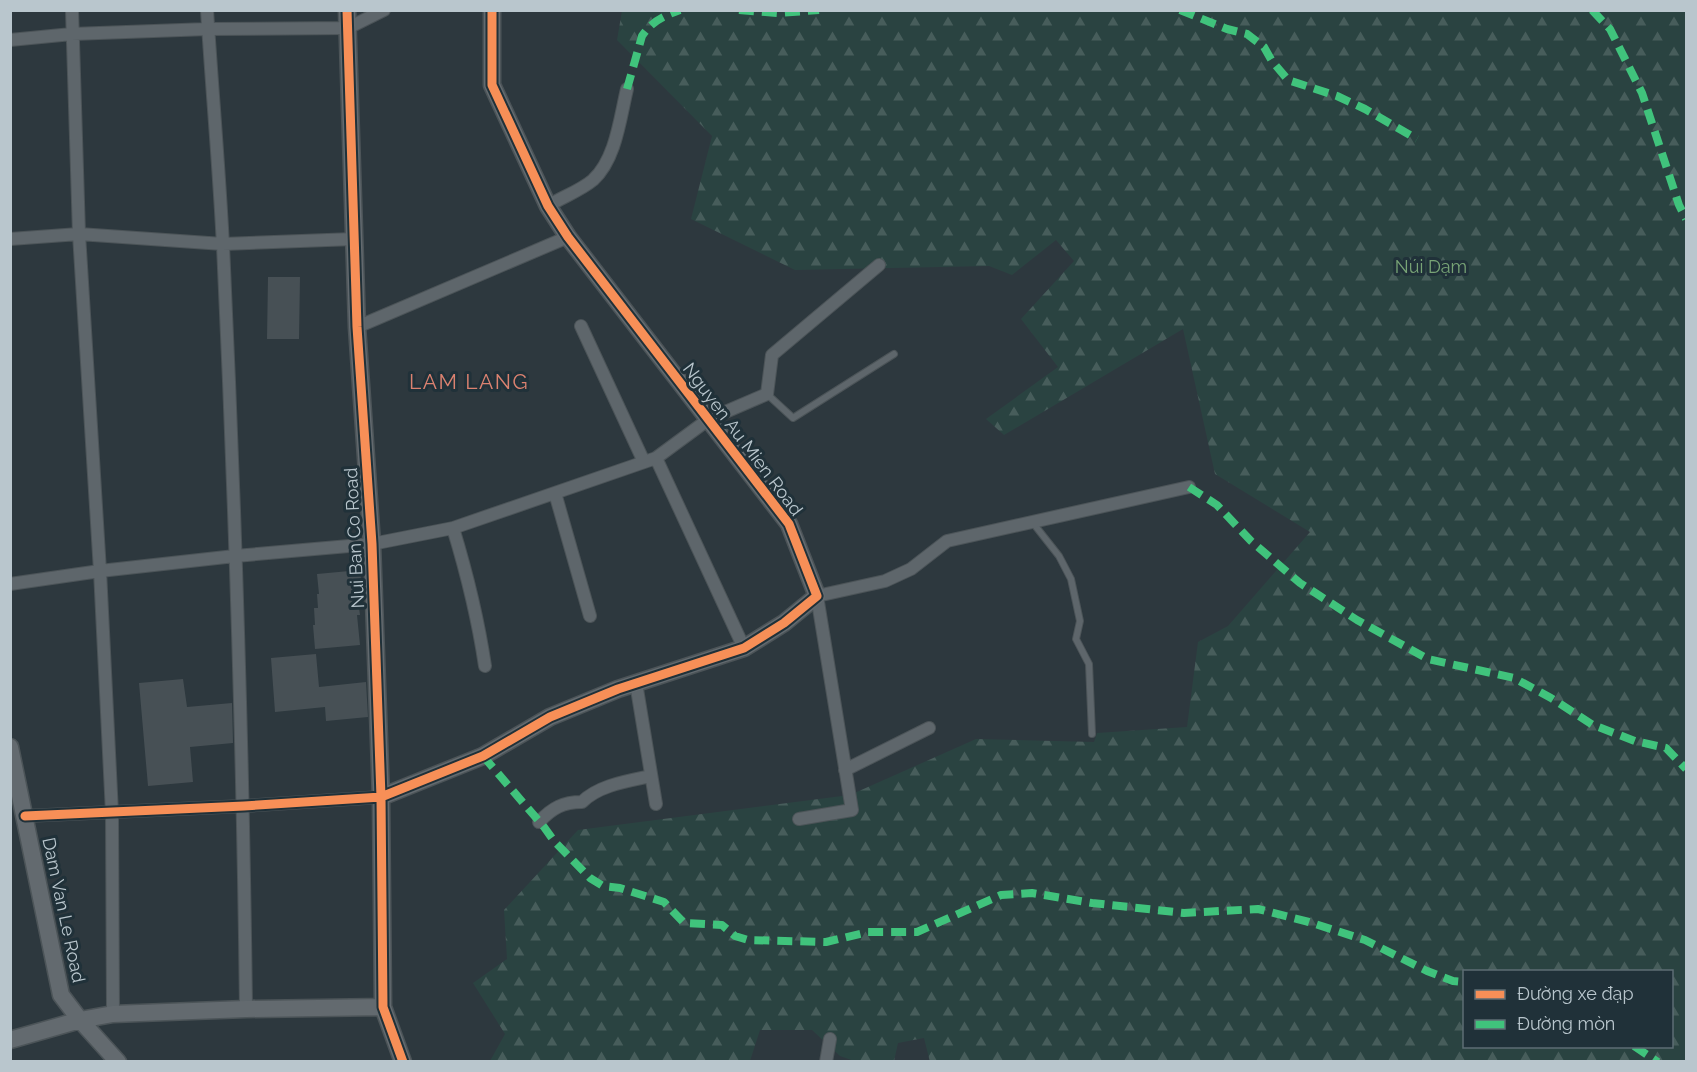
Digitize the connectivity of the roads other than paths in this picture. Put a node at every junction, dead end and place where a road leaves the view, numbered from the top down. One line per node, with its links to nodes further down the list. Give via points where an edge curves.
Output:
1 (72, 10): 8 (street)
2 (207, 10): 7 (street)
3 (347, 10): 6 (street, Nui Ban Co Road)
4 (384, 10): 6 (street)
5 (492, 10): 11 (street, Nguyen Au Mien Road, via 492,85)
6 (348, 28): 7 (street); 15 (street, Nui Ban Co Road)
7 (208, 29): 8 (street); 16 (street)
8 (72, 34): 9 (street); 12 (street)
9 (10, 40)
10 (627, 89): 11 (street, via 603,168 585,186)
11 (548, 206): 13 (street, Nguyen Au Mien Road)
12 (79, 234): 14 (street); 16 (street); 30 (street)
13 (568, 237): 19 (street); 22 (street, Nguyen Au Mien Road)
14 (10, 239)
15 (354, 239): 16 (street); 19 (street, Nui Ban Co Road)
16 (223, 244): 29 (street)
17 (879, 265): 21 (street, via 772,355)
18 (581, 326): 23 (street)
19 (357, 327): 28 (street, Nui Ban Co Road)
20 (894, 354): 21 (lane, via 793,418)
21 (767, 394): 22 (street)
22 (709, 419): 23 (street); 32 (street, Nguyen Au Mien Road, via 789,524)
23 (650, 460): 25 (street); 34 (street)
24 (1190, 487): 26 (street)
25 (555, 493): 27 (street); 33 (street)
26 (1033, 522): 32 (street, via 947,541 911,569 885,581); 38 (lane, via 1071,579 1080,621 1076,639 1089,664)
27 (453, 528): 28 (street); 35 (street, via 479,625)
28 (372, 544): 29 (street); 42 (street, Nui Ban Co Road)
29 (235, 556): 30 (street); 44 (street)
30 (100, 571): 31 (street); 45 (street)
31 (10, 584)
32 (817, 596): 34 (street); 40 (street)
33 (590, 616)
34 (744, 648): 36 (street)
35 (485, 666)
36 (636, 683): 41 (street); 42 (street, via 550,717 483,756)
37 (929, 728): 40 (street)
38 (1092, 734)
39 (10, 747): 46 (street, Dam Van Le Road)
40 (845, 770): 47 (street, via 852,810)
41 (651, 776): 43 (street); 48 (street, via 613,785 582,802 570,802 549,811)
42 (381, 797): 44 (street); 49 (street, Nui Ban Co Road)
43 (656, 804)
44 (244, 806): 45 (street); 50 (street)
45 (112, 813): 46 (street); 51 (street)
46 (25, 816): 52 (street, Dam Van Le Road, via 61,995)
47 (799, 819)
48 (539, 822)
49 (383, 1007): 50 (street); 56 (street, Nui Ban Co Road)
50 (246, 1009): 51 (street)
51 (112, 1014): 52 (street)
52 (80, 1020): 54 (street); 55 (street, Dam Van Le Road)
53 (830, 1039): 57 (street)
54 (10, 1040)
55 (118, 1062)
56 (403, 1062)
57 (826, 1062)

